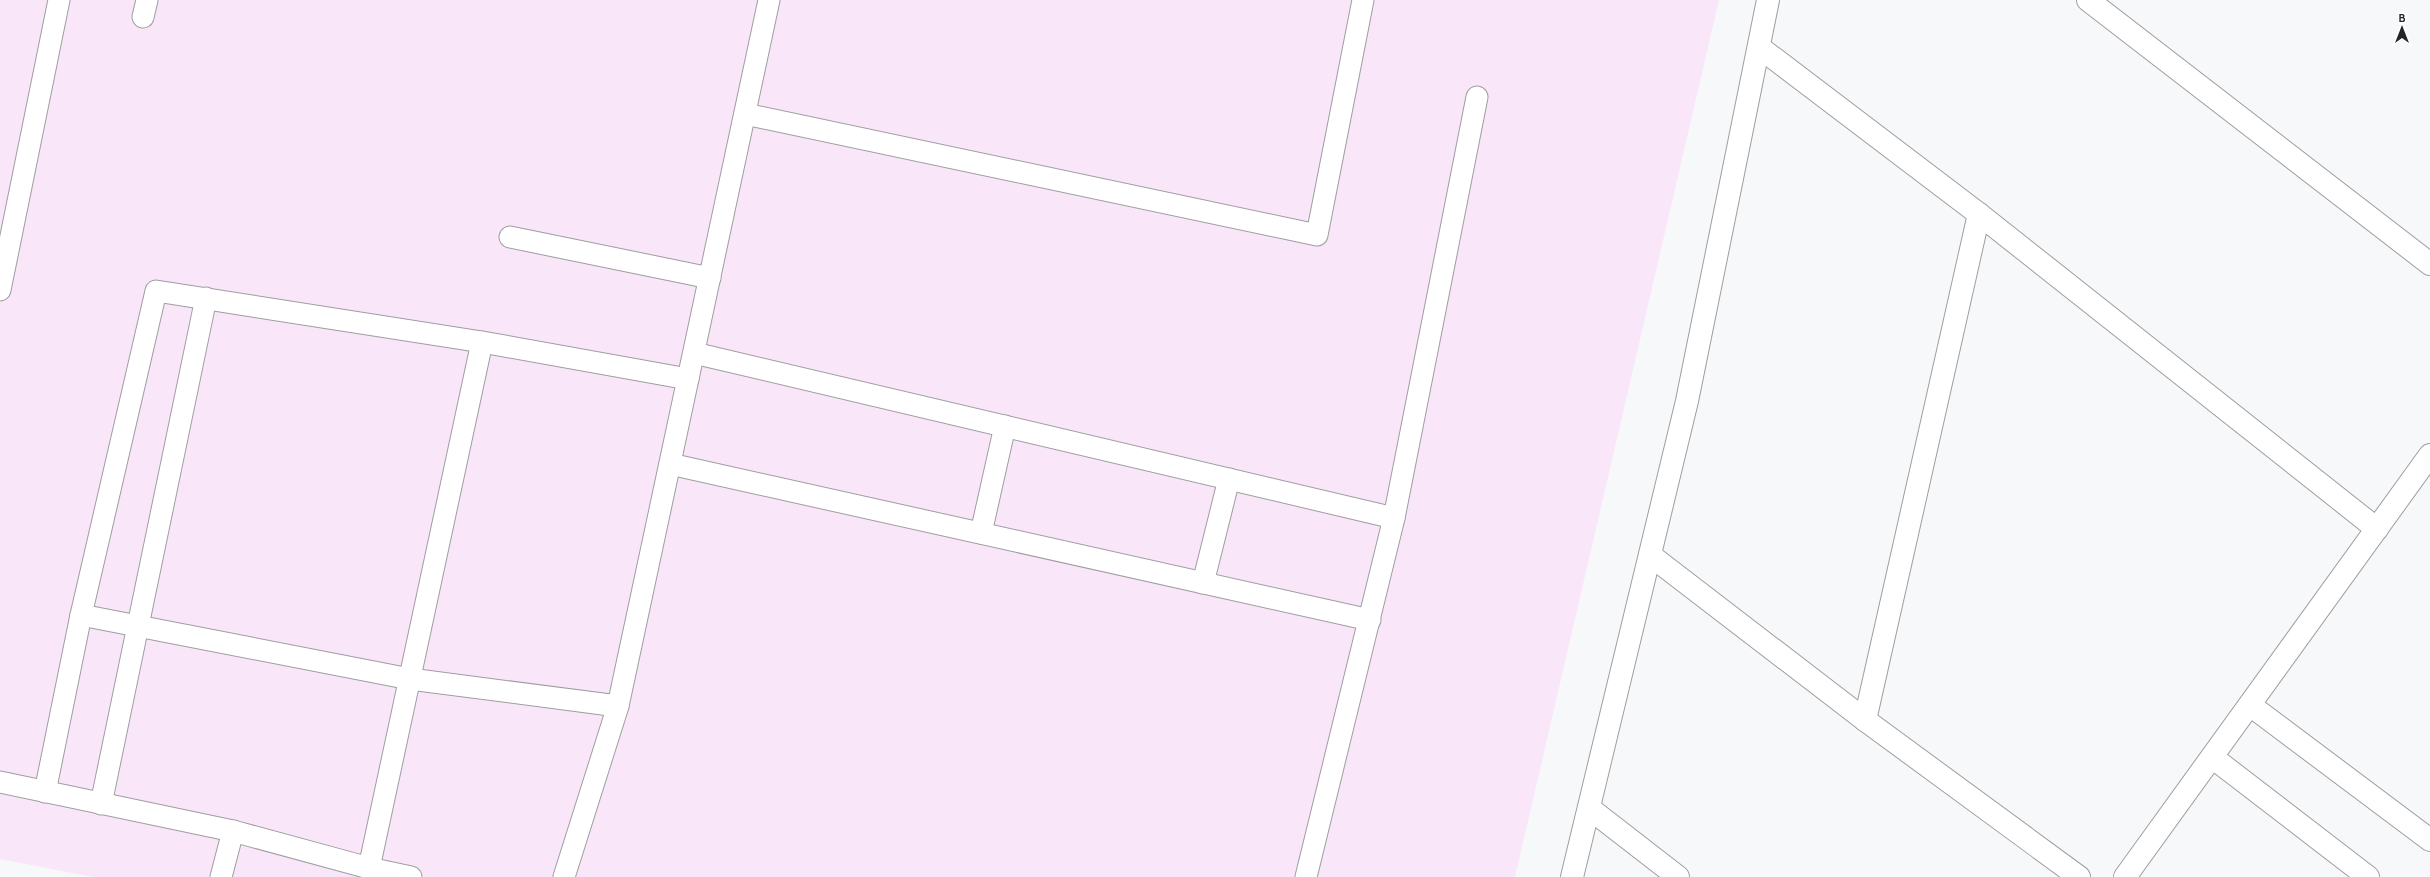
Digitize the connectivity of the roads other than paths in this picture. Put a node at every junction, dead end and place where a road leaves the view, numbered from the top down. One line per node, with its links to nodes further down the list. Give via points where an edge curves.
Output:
1 (59, 0): 13 (lane)
2 (769, 0): 8 (lane)
3 (1363, 0): 8 (lane, via 1317,235)
4 (1768, 0): 6 (street)
5 (2088, 0): 11 (street)
6 (1759, 48): 9 (street); 25 (street, via 1687,401)
7 (1477, 97): 22 (lane)
8 (745, 114): 12 (lane)
9 (1978, 214): 23 (street); 33 (street)
10 (510, 237): 12 (lane)
11 (2430, 264)
12 (710, 278): 16 (lane)
13 (0, 290)
14 (206, 298): 15 (lane); 27 (lane, via 156,291); 29 (lane)
15 (482, 342): 17 (lane); 30 (lane)
16 (694, 353): 17 (lane); 18 (lane)
17 (688, 379): 20 (lane)
18 (1006, 426): 21 (lane); 24 (lane)
19 (2430, 455): 23 (street)
20 (670, 464): 24 (lane); 32 (lane)
21 (1228, 479): 22 (lane); 26 (lane)
22 (1394, 518): 28 (lane)
23 (2377, 529): 31 (street)
24 (981, 533): 26 (lane)
25 (1650, 555): 33 (street); 38 (street)
26 (1203, 583): 28 (lane)
27 (81, 615): 29 (lane); 36 (lane)
28 (1370, 620): 45 (lane)
29 (137, 626): 30 (lane); 37 (lane)
30 (410, 679): 32 (lane); 41 (lane)
31 (2250, 705): 34 (street); 40 (street)
32 (618, 706): 44 (lane)
33 (1865, 720): 48 (street)
34 (2212, 756): 49 (street); 50 (street)
35 (0, 782): 36 (lane)
36 (45, 792): 37 (lane)
37 (101, 804): 39 (lane)
38 (1589, 808): 46 (street); 47 (street)
39 (233, 831): 41 (lane); 42 (lane)
40 (2430, 840)
41 (370, 868): 43 (lane)
42 (221, 877)
43 (411, 877)
44 (564, 877)
45 (1306, 877)
46 (1572, 877)
47 (1678, 877)
48 (2079, 877)
49 (2125, 877)
50 (2368, 877)

